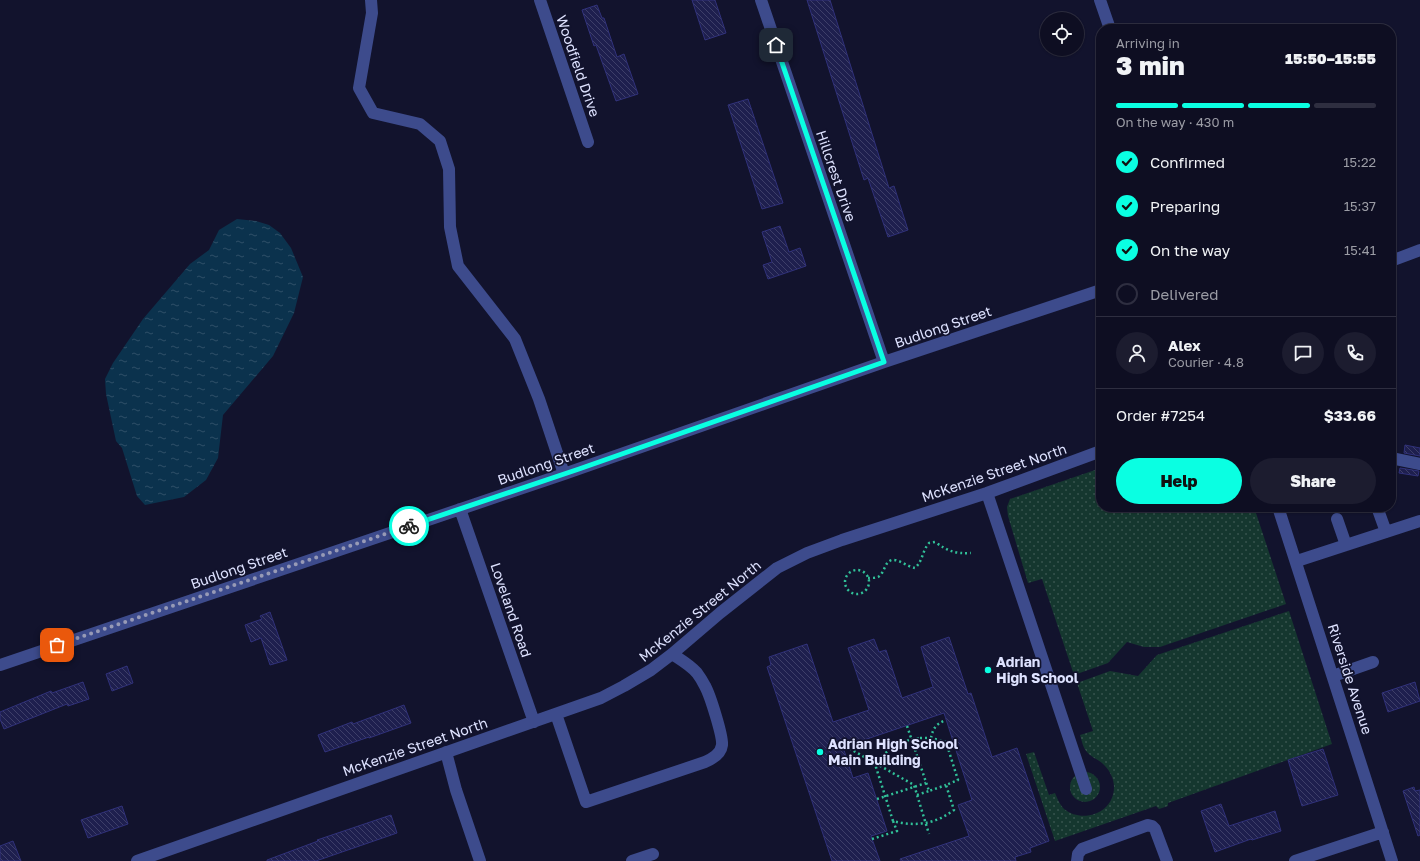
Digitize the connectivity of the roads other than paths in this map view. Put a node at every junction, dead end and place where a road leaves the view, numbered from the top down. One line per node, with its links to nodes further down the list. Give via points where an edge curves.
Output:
1 (371, 0): 14 (street, via 372,13 359,88 373,113 420,124 440,141 449,169 450,227 458,266 515,339 539,399)
2 (540, 0): 6 (street, Woodfield Drive)
3 (761, 0): 10 (street, Hillcrest Drive)
4 (1100, 0): 5 (street)
5 (1108, 24)
6 (588, 142)
7 (1420, 250): 8 (street)
8 (1396, 259)
9 (1096, 292): 10 (street, Budlong Street)
10 (884, 362): 14 (street, Budlong Street)
11 (1096, 453): 15 (street, McKenzie Street North)
12 (1396, 459): 13 (street)
13 (1420, 464)
14 (564, 474): 16 (street, Budlong Street)
15 (987, 493): 24 (street, McKenzie Street North, via 842,540 777,568); 31 (street)
16 (460, 509): 26 (street, Budlong Street); 29 (street, Loveland Road)
17 (1280, 512): 23 (street, Riverside Avenue)
18 (1379, 512): 21 (street)
19 (1337, 519): 22 (street)
20 (1420, 521): 21 (street)
21 (1386, 532): 22 (street)
22 (1346, 545): 23 (street)
23 (1296, 561): 27 (street, Riverside Avenue)
24 (672, 654): 28 (street, McKenzie Street North, via 650,670 601,698); 28 (street, via 697,673 706,687 722,745 714,758 586,802)
25 (1373, 662): 27 (street)
26 (0, 665)
27 (1333, 676): 32 (street, Riverside Avenue)
28 (556, 714): 29 (street, McKenzie Street North)
29 (534, 722): 30 (street, McKenzie Street North)
30 (446, 752): 34 (street, McKenzie Street North); 35 (street)
31 (1086, 789)
32 (1383, 832): 39 (street); 40 (street, Riverside Avenue)
33 (653, 854): 36 (street)
34 (137, 861)
35 (480, 861)
36 (632, 861)
37 (1077, 861): 38 (street, via 1082,849 1148,825 1155,829)
38 (1167, 861)
39 (1295, 861)
40 (1392, 861)

